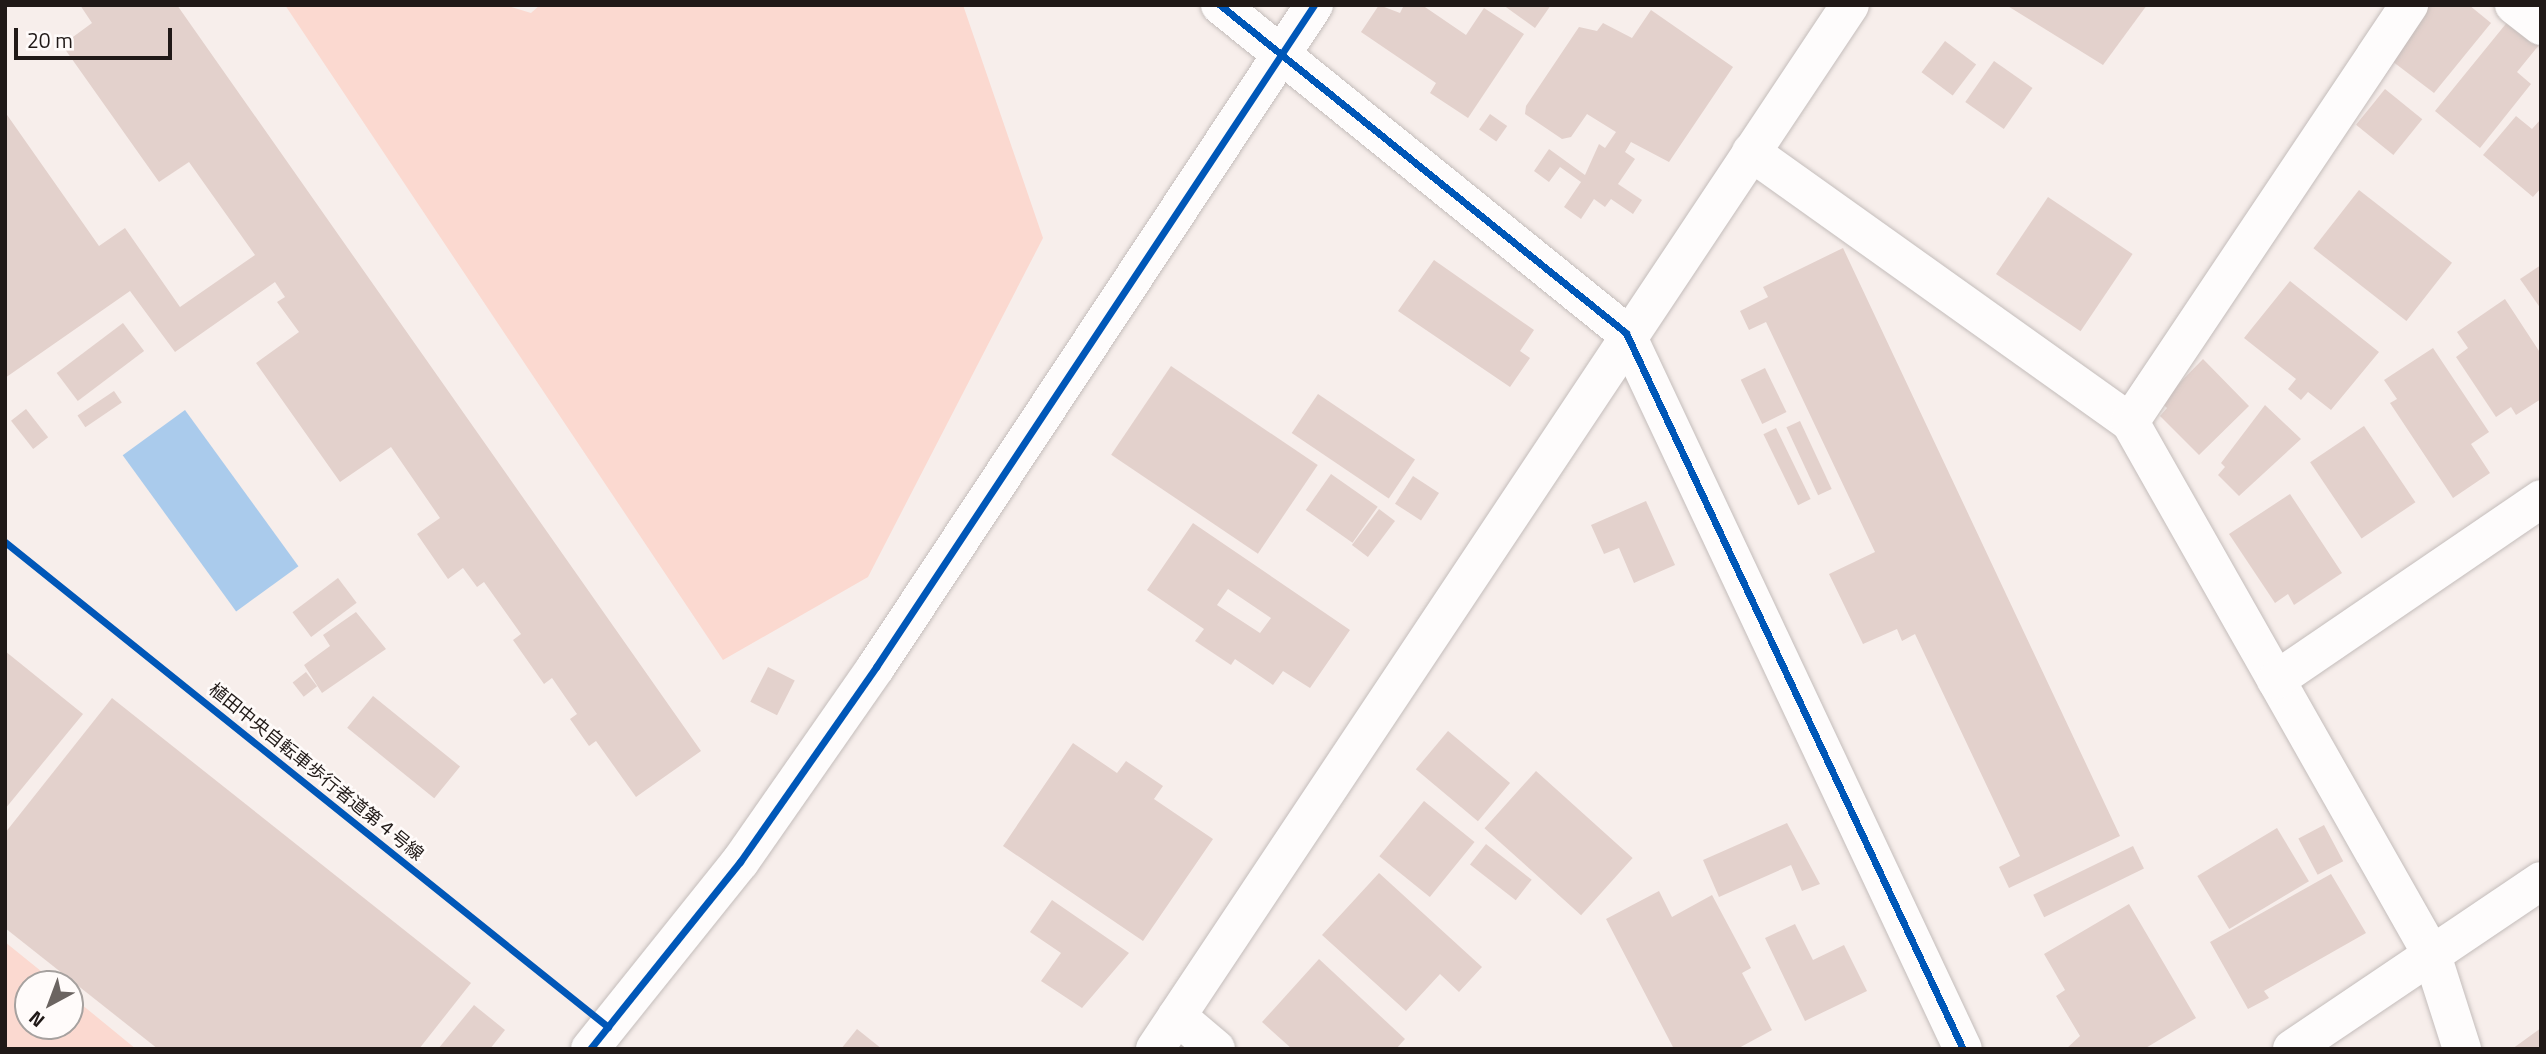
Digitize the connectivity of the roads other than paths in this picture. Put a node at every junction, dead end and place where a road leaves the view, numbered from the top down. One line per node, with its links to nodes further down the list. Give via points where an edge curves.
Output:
1 (1220, 5): 7 (street)
2 (1314, 5): 7 (street)
3 (1850, 5): 8 (street)
4 (2409, 5): 10 (street)
5 (2514, 5): 6 (street)
6 (2541, 26)
7 (1280, 55): 9 (street); 16 (street, via 876,667 740,862)
8 (1751, 152): 9 (street); 10 (street)
9 (1626, 333): 15 (street); 19 (street)
10 (2130, 422): 12 (street)
11 (2541, 499): 12 (street)
12 (2276, 680): 14 (street)
13 (2541, 881): 14 (street)
14 (2432, 955): 20 (street); 21 (street)
15 (1177, 1016): 17 (street); 18 (street)
16 (596, 1043)
17 (1155, 1049)
18 (1216, 1049)
19 (1963, 1049)
20 (2292, 1049)
21 (2462, 1049)

